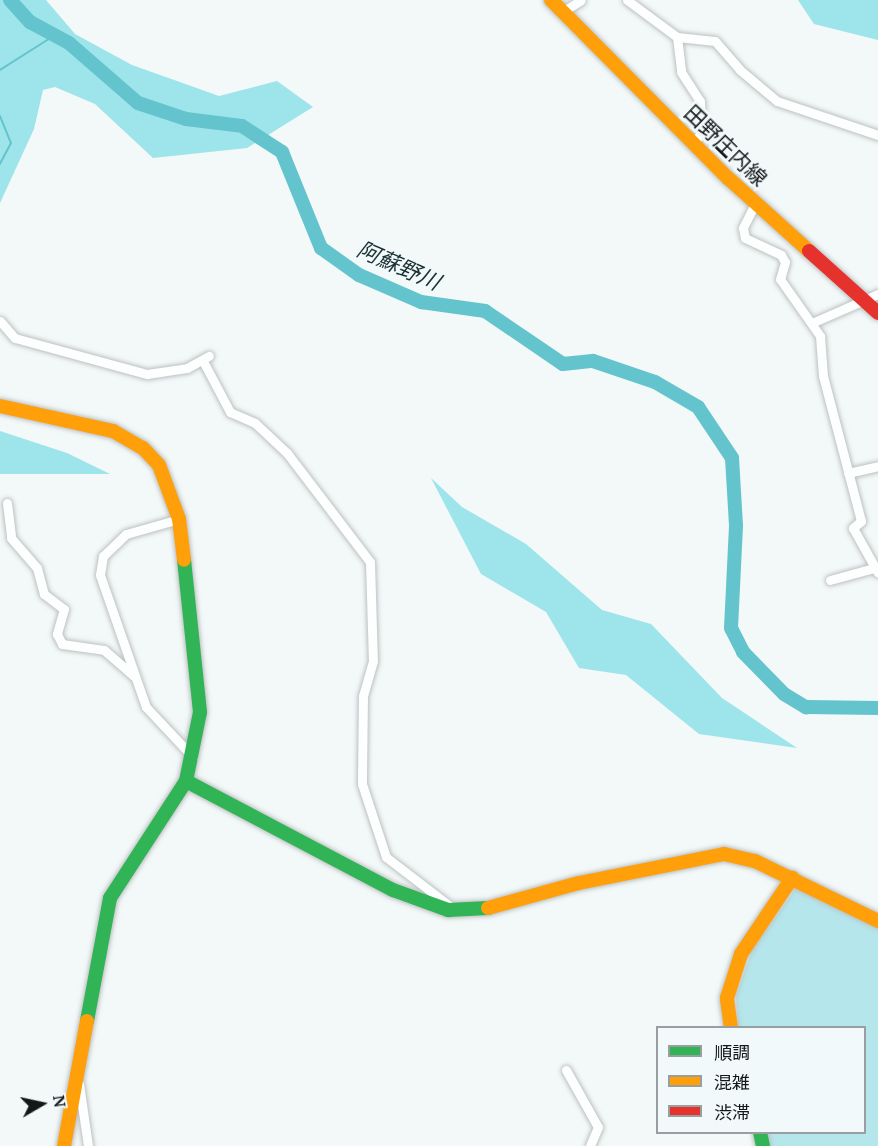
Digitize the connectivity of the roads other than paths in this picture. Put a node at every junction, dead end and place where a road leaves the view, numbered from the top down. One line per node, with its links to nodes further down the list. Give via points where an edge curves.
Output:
1 (551, 0): 4 (street, 田野庄内線)
2 (581, 0): 4 (street)
3 (627, 0): 5 (street)
4 (562, 12): 7 (street, 田野庄内線)
5 (677, 37): 6 (street, via 716,41 740,70 777,101); 7 (street, via 681,72 700,101 701,133)
6 (878, 135)
7 (693, 144): 8 (street, 田野庄内線)
8 (755, 204): 10 (street, 田野庄内線); 13 (street, via 743,228 745,238 781,255 785,262 780,279)
9 (878, 294): 10 (street)
10 (864, 301): 11 (street, 田野庄内線); 13 (street)
11 (878, 314)
12 (0, 321): 25 (street, via 15,338 147,374 206,358 230,412 255,423 287,453 370,562 373,661 363,696 362,784 386,857)
13 (814, 322): 16 (street)
14 (0, 406): 18 (street, via 99,427 143,448 173,494)
15 (878, 466): 16 (street)
16 (848, 473): 19 (street, via 861,521 853,528)
17 (7, 503): 21 (street, via 11,538 37,568 44,594 64,609 57,634 62,644 104,650)
18 (179, 519): 21 (street, via 126,534 104,556 100,575); 22 (street, via 199,679)
19 (876, 570): 20 (street)
20 (830, 580)
21 (134, 676): 22 (street, via 146,707)
22 (193, 757): 23 (street)
23 (186, 781): 25 (street, via 393,890); 29 (street, via 110,898)
24 (792, 878): 25 (street, via 755,861 703,856 579,883 496,908); 26 (street); 27 (street, via 741,954 727,998)
25 (455, 910)
26 (878, 921)
27 (731, 1026)
28 (566, 1070): 32 (street, via 598,1127)
29 (78, 1082): 30 (street); 31 (street)
30 (64, 1146)
31 (88, 1146)
32 (590, 1146)

